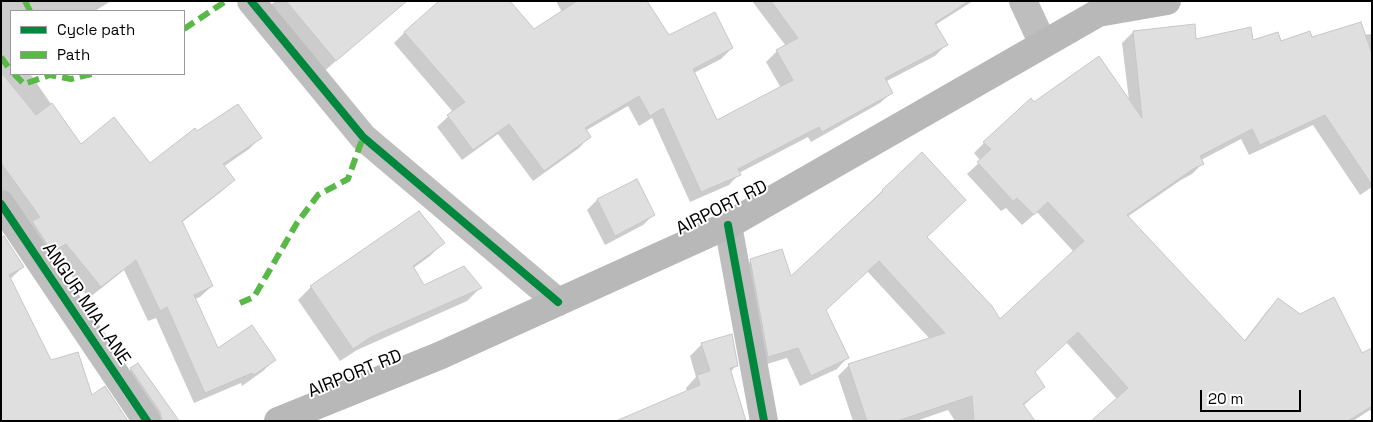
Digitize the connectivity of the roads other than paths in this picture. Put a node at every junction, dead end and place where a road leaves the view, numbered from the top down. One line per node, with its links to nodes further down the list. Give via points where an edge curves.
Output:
1 (252, 1): 8 (street, via 364,137)
2 (1023, 1): 5 (street)
3 (1167, 1): 4 (main road, AIRPORT RD)
4 (1102, 7): 5 (main road, AIRPORT RD)
5 (1043, 44): 7 (main road, AIRPORT RD)
6 (1, 204): 9 (street, ANGUR MIA LANE)
7 (728, 225): 8 (main road, AIRPORT RD); 11 (street)
8 (558, 302): 10 (main road, AIRPORT RD, via 439,356)
9 (147, 421)
10 (278, 421)
11 (764, 421)

